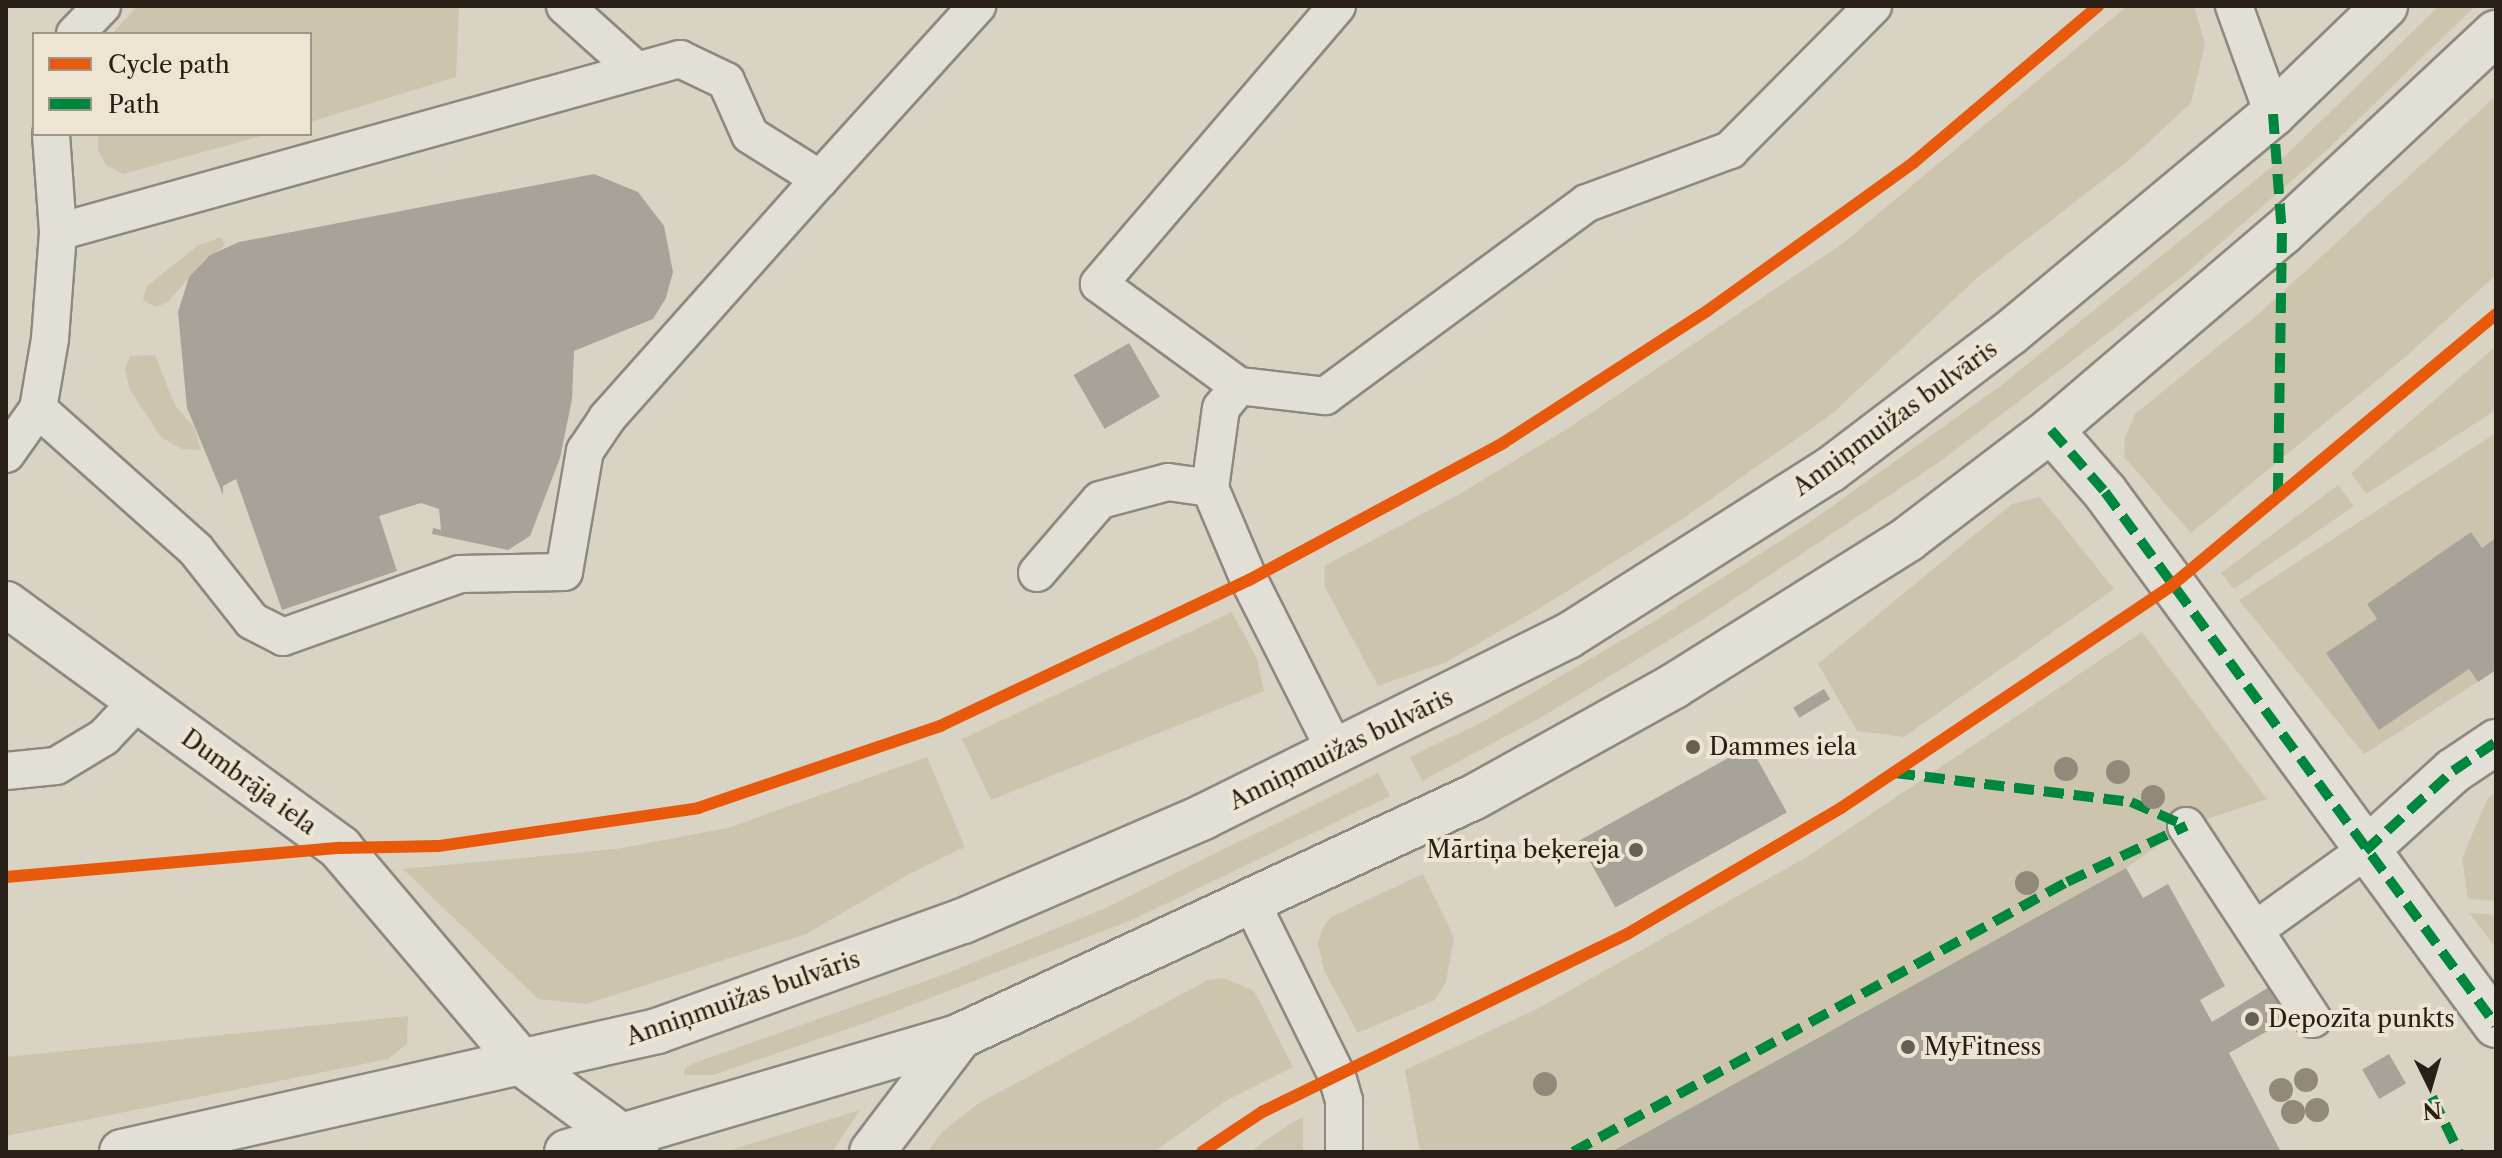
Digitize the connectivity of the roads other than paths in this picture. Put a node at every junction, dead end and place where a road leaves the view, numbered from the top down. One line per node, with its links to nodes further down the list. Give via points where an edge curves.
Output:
1 (102, 6): 8 (lane)
2 (565, 6): 10 (lane)
3 (977, 6): 13 (lane)
4 (1337, 6): 15 (lane, via 1099,284)
5 (1873, 6): 15 (lane, via 1730,150 1587,203 1325,396)
6 (2234, 6): 11 (lane)
7 (2385, 6): 11 (street, Anniņmuižas bulvāris)
8 (77, 32)
9 (2496, 33): 17 (street, via 2282,233)
10 (636, 70): 13 (lane, via 680,59 726,81 750,135); 14 (lane)
11 (2273, 114): 24 (street, Anniņmuižas bulvāris, via 2116,248 1830,470 1568,636)
12 (51, 136): 14 (lane)
13 (820, 179): 16 (lane, via 607,418 585,451 564,572 460,574 283,637 252,621 196,550)
14 (58, 232): 16 (lane, via 50,339)
15 (1239, 386): 19 (lane, via 1221,408)
16 (38, 409): 18 (lane)
17 (2051, 430): 27 (street, via 2105,492); 28 (street, via 1908,539 1674,686 1474,797)
18 (6, 454)
19 (1210, 488): 20 (lane, via 1168,482 1100,500); 24 (lane, via 1249,580)
20 (1037, 573)
21 (6, 604): 22 (street, Dumbrāja iela)
22 (138, 701): 25 (lane, via 104,737 56,766); 33 (street, Dumbrāja iela, via 340,848)
23 (2496, 742): 27 (street, via 2453,771)
24 (1336, 752): 33 (street, Anniņmuižas bulvāris, via 1203,817 963,921 657,1031)
25 (6, 771)
26 (2186, 826): 29 (lane)
27 (2365, 851): 29 (lane); 31 (street)
28 (1252, 904): 32 (street); 38 (lane, via 1337,1076 1344,1101)
29 (2255, 930): 30 (lane)
30 (2313, 1019)
31 (2496, 1025)
32 (960, 1036): 34 (street); 37 (street)
33 (524, 1065): 34 (street, Dumbrāja iela); 35 (street, Anniņmuižas bulvāris)
34 (627, 1147): 36 (street)
35 (122, 1152)
36 (567, 1152)
37 (872, 1152)
38 (1344, 1152)

